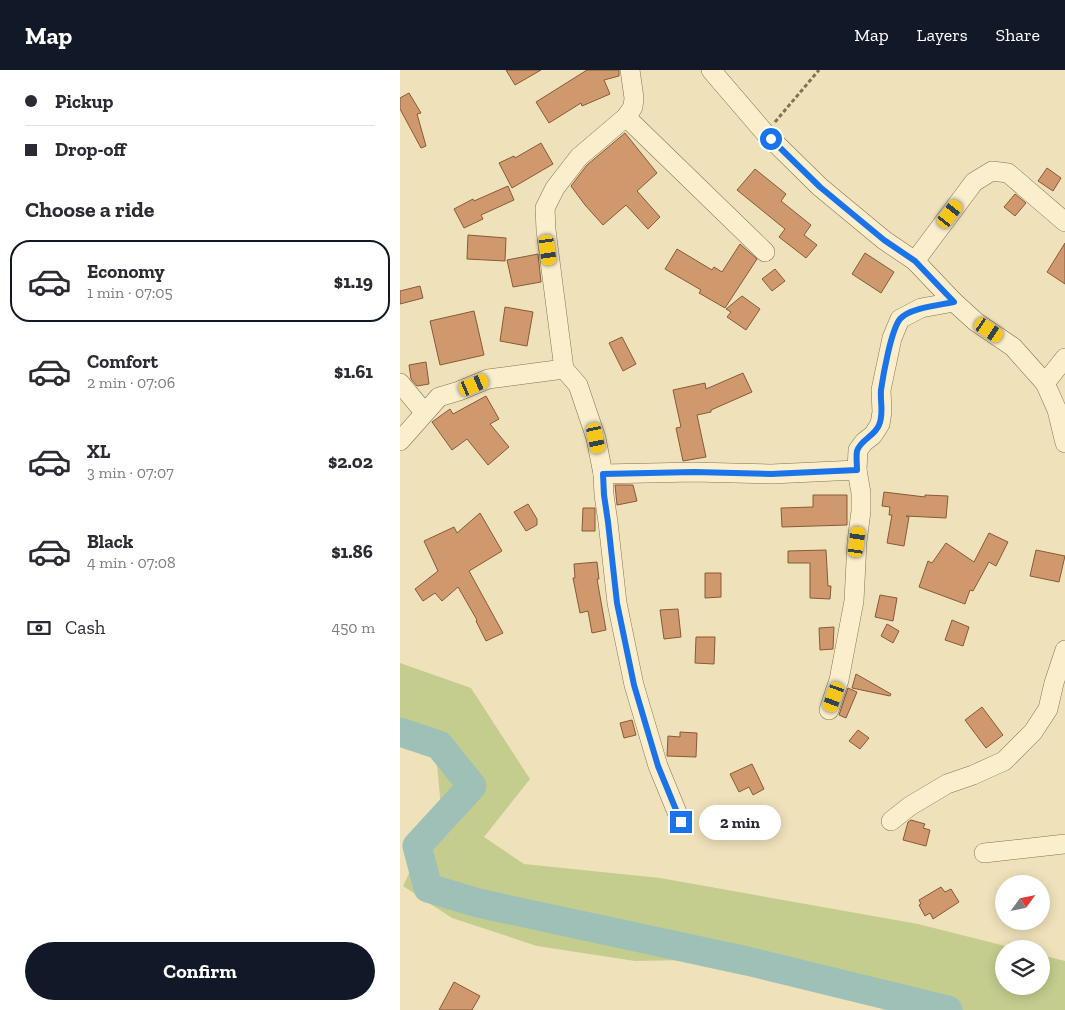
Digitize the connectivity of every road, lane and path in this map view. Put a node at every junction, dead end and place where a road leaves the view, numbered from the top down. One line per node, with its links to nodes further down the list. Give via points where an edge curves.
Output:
1 (630, 70): 4 (street, via 634,98 633,107)
2 (712, 70): 5 (street)
3 (819, 70): 5 (path)
4 (626, 117): 7 (street); 11 (street, via 579,157 555,188 545,208)
5 (765, 133): 8 (street, via 820,187)
6 (1065, 222): 8 (street, via 1008,174 992,171 974,182)
7 (764, 252)
8 (915, 261): 9 (street)
9 (954, 302): 13 (street, via 976,322 1013,347); 17 (street, via 921,308 900,319 892,338 881,390 880,424 858,450)
10 (1065, 358): 13 (street)
11 (564, 368): 14 (street, via 488,379 439,397); 18 (street, via 578,386 596,438)
12 (400, 383): 14 (street)
13 (1045, 383): 16 (street, via 1057,410)
14 (424, 412): 15 (street)
15 (400, 442)
16 (1065, 443)
17 (857, 470): 18 (street, via 771,474); 20 (street, via 861,511 854,601 840,680)
18 (603, 474): 22 (street, via 617,603 634,685 658,766)
19 (1065, 650): 21 (street, via 1048,709 1033,732 1004,762 947,784)
20 (829, 710)
21 (891, 821)
22 (681, 822)
23 (1065, 844): 24 (street)
24 (984, 853)

